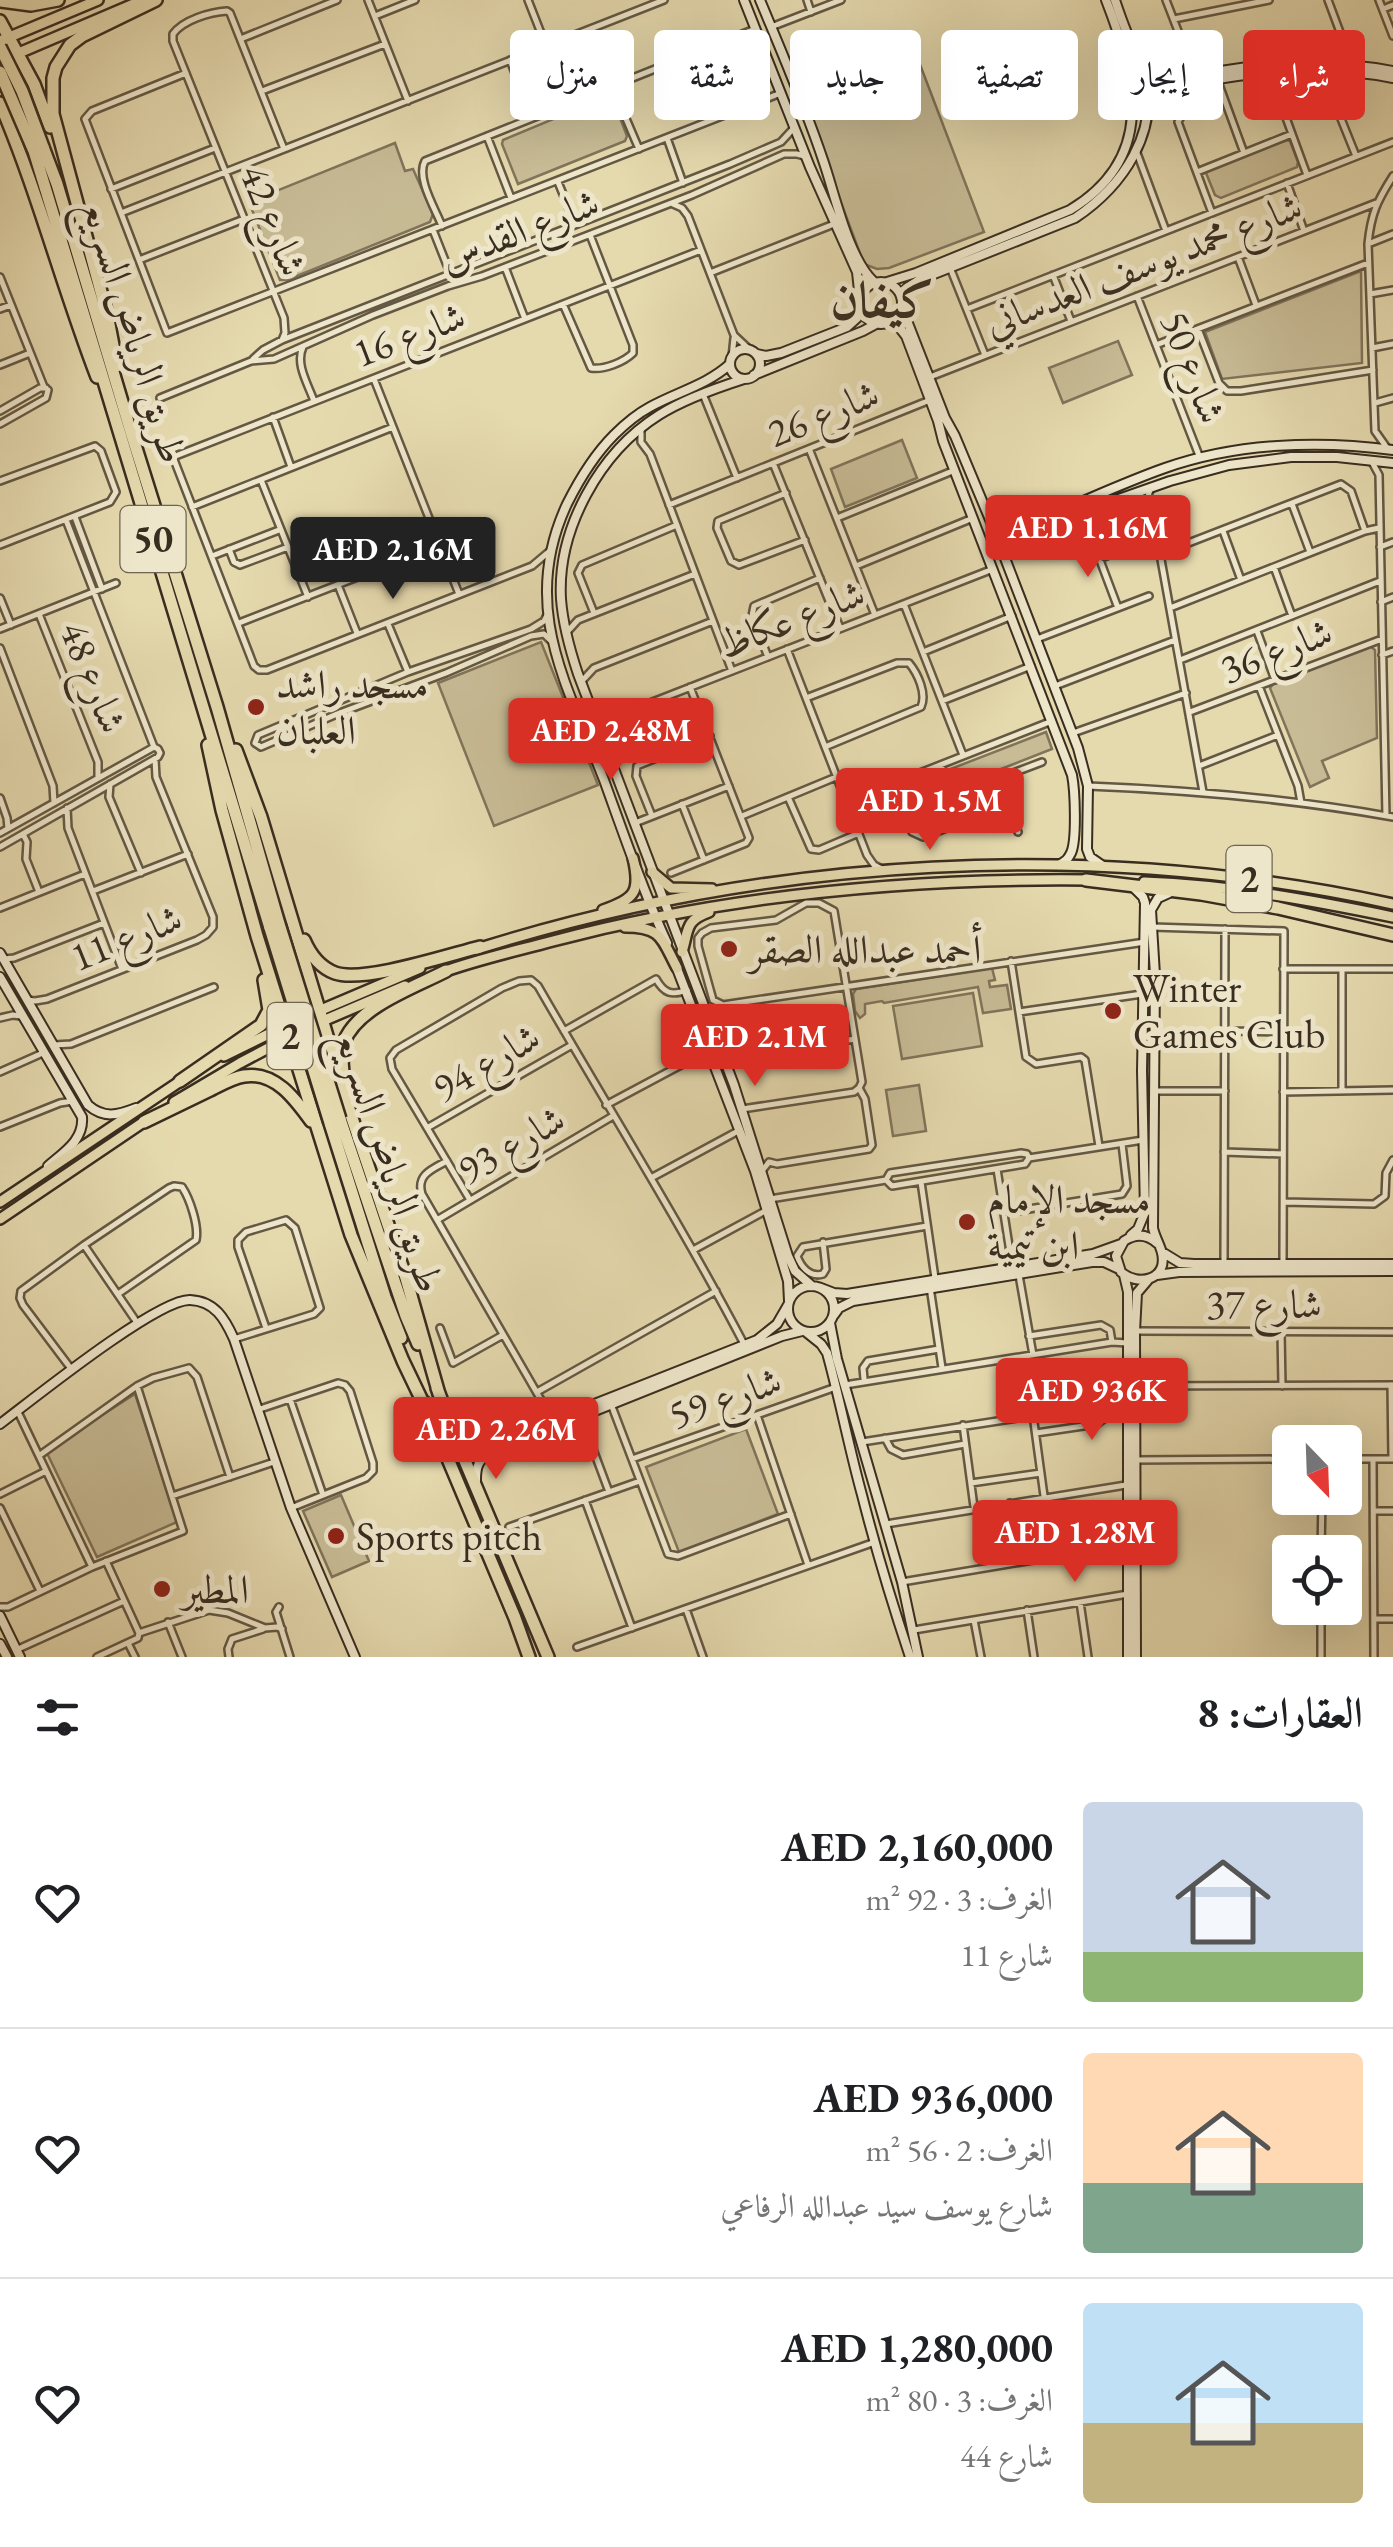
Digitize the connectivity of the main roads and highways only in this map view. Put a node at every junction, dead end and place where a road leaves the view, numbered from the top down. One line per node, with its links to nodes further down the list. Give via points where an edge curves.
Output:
1 (58, 0): 9 (highway)
2 (98, 0): 14 (main road)
3 (143, 0): 17 (main road)
4 (156, 0): 35 (highway, via 82,36 56,67 53,114)
5 (744, 0): 11 (main road)
6 (760, 0): 15 (main road)
7 (1106, 0): 12 (main road)
8 (1115, 0): 13 (main road)
9 (0, 1)
10 (0, 21): 14 (highway)
11 (756, 30)
12 (1118, 30)
13 (1128, 30)
14 (3, 41): 17 (highway); 31 (highway, طريق الرياض السريع / 50, bridge)
15 (778, 44): 16 (main road); 18 (main road)
16 (770, 51)
17 (19, 53): 19 (main road); 25 (highway)
18 (784, 60): 20 (main road); 33 (main road)
19 (0, 61)
20 (770, 65): 34 (main road)
21 (0, 72): 31 (highway, طريق الرياض السريع / 50, bridge)
22 (1223, 72): 23 (main road, via 1282,62)
23 (1393, 74): 24 (main road, via 1327,69)
24 (1223, 78)
25 (34, 84): 26 (highway, via 14,76); 35 (highway)
26 (0, 89)
27 (0, 102): 32 (highway)
28 (1132, 120): 36 (main road, via 1118,166 1085,200)
29 (1146, 120): 36 (main road, via 1117,182 1091,207)
30 (0, 122): 32 (highway)
31 (39, 149): 47 (highway, طريق الرياض السريع / 50); 48 (highway, طريق الرياض السريع / 50, via 56,184)
32 (20, 152): 47 (highway)
33 (824, 160): 34 (main road, via 819,168); 37 (main road, via 862,268)
34 (808, 162): 40 (main road, via 856,272)
35 (71, 182): 48 (highway)
36 (949, 264): 38 (main road); 39 (main road)
37 (874, 282): 38 (main road); 40 (main road)
38 (888, 282): 39 (main road)
39 (902, 297): 41 (main road)
40 (860, 303): 42 (main road); 44 (main road, via 847,327 781,353)
41 (902, 308): 43 (main road); 49 (main road)
42 (876, 324): 43 (main road); 46 (main road)
43 (887, 324): 50 (main road, via 906,336)
44 (753, 352): 45 (main road, via 740,350); 46 (main road, via 760,365)
45 (731, 361): 46 (main road, via 734,374); 51 (main road, via 714,378 630,420)
46 (749, 377): 55 (main road, via 668,410)
47 (117, 422): 81 (highway, طريق الرياض السريع / 50)
48 (131, 432): 82 (highway, طريق الرياض السريع / 50)
49 (955, 436): 50 (main road); 62 (main road)
50 (943, 441): 64 (main road)
51 (604, 446): 55 (main road, via 607,454); 70 (main road)
52 (1362, 446): 53 (main road); 54 (main road); 56 (main road)
53 (1390, 450)
54 (1235, 452): 57 (main road); 58 (main road)
55 (616, 453): 71 (main road)
56 (1358, 459): 58 (main road); 59 (main road)
57 (1182, 463): 60 (main road); 61 (main road)
58 (1237, 463): 61 (main road)
59 (1392, 463)
60 (1167, 468): 63 (main road); 65 (main road)
61 (1185, 476): 63 (main road)
62 (975, 481): 64 (main road); 66 (main road)
63 (1170, 481): 68 (main road)
64 (961, 487): 67 (main road)
65 (1098, 494): 68 (main road); 69 (main road, via 1014,528)
66 (981, 497): 67 (main road); 69 (main road)
67 (968, 503): 74 (main road)
68 (1104, 505): 72 (main road, via 1016,535)
69 (993, 527): 72 (main road)
70 (556, 531): 71 (main road, via 564,526); 75 (main road)
71 (570, 534): 76 (main road)
72 (1002, 550): 73 (main road)
73 (1012, 577): 74 (main road, via 1008,587); 77 (main road)
74 (999, 582): 79 (main road)
75 (547, 585): 76 (main road, via 553,591); 78 (main road)
76 (561, 585): 80 (main road)
77 (1020, 595): 79 (main road, via 1010,594); 83 (main road)
78 (547, 601): 80 (main road, via 552,596); 87 (main road, via 558,666)
79 (1006, 602): 84 (main road)
80 (562, 606): 85 (main road, via 575,665)
81 (202, 705): 114 (highway, طريق الرياض السريع / 50); 117 (highway)
82 (217, 708): 109 (highway, via 246,773); 114 (highway, طريق الرياض السريع / 50)
83 (1078, 748): 84 (main road); 86 (main road)
84 (1064, 753): 88 (main road)
85 (611, 759): 87 (main road); 89 (main road)
86 (1083, 762): 88 (main road); 92 (main road)
87 (597, 764): 90 (main road)
88 (1070, 767): 91 (main road)
89 (617, 776): 90 (main road, via 610,772); 97 (main road)
90 (604, 780): 93 (main road)
91 (1074, 828): 92 (main road); 94 (main road, via 1071,852)
92 (1088, 830): 95 (main road, via 1089,854)
93 (633, 858): 108 (main road); 113 (main road, via 637,882 631,897)
94 (1058, 865): 95 (main road, 2); 96 (main road, 2)
95 (1102, 866): 102 (main road, 2)
96 (971, 868): 99 (main road, via 905,873 900,880); 101 (main road, 2, via 885,870)
97 (652, 872): 101 (main road, via 678,890); 106 (main road)
98 (1086, 880): 99 (main road, 2); 100 (highway); 104 (main road, 2)
99 (906, 884): 105 (main road, 2)
100 (1130, 885): 103 (highway); 125 (main road, via 1145,903)
101 (744, 888): 106 (main road, 2)
102 (1344, 893): 104 (main road, via 1344,901); 107 (main road, 2)
103 (1202, 894): 116 (highway); 124 (main road, via 1158,898 1152,910)
104 (1269, 894): 112 (main road, 2)
105 (755, 900): 110 (main road, 2); 119 (main road, via 695,918)
106 (663, 902): 108 (main road, 2); 110 (main road)
107 (1393, 904)
108 (652, 905): 111 (main road); 113 (main road, 2)
109 (289, 907): 118 (highway, via 314,959 343,975); 123 (highway)
110 (668, 914): 111 (main road, 2); 119 (main road)
111 (656, 916): 115 (main road, 2); 121 (main road)
112 (1391, 917)
113 (565, 923): 118 (main road, 2)
114 (274, 926): 146 (highway, طريق الرياض السريع / 50, bridge)
115 (602, 928): 121 (main road, via 652,930); 122 (main road, 2)
116 (1393, 935)
117 (257, 936): 127 (highway); 140 (highway, via 266,1017)
118 (480, 948): 128 (main road, 2, via 402,974)
119 (682, 952): 130 (main road)
120 (6, 960): 129 (main road)
121 (678, 968): 132 (main road)
122 (446, 971): 128 (main road, 2); 146 (highway, via 358,1020 344,1042)
123 (308, 972): 127 (highway, via 295,994); 128 (highway)
124 (1155, 975): 125 (main road, via 1150,968); 145 (main road)
125 (1142, 976): 144 (main road)
126 (0, 977): 131 (main road)
127 (272, 984): 133 (highway)
128 (321, 1016): 133 (main road, 2); 136 (highway)
129 (38, 1018): 131 (main road); 134 (main road)
130 (712, 1027): 132 (main road, via 702,1024); 141 (main road)
131 (30, 1028): 135 (main road)
132 (702, 1031): 142 (main road)
133 (286, 1032): 138 (highway); 140 (main road, 2); 147 (main road, 2)
134 (47, 1033): 135 (main road); 137 (main road)
135 (37, 1039): 139 (main road)
136 (332, 1053): 138 (highway, via 320,1044 305,1046); 146 (highway)
137 (65, 1064): 139 (main road, via 64,1075); 143 (main road, via 96,1112 107,1116)
138 (298, 1067): 148 (highway)
139 (58, 1073): 149 (main road, via 82,1117 81,1132)
140 (180, 1081): 143 (main road, 2)
141 (734, 1085): 142 (main road); 159 (main road, via 791,1263)
142 (725, 1092): 160 (main road, via 767,1210)
143 (141, 1107): 149 (main road, 2)
144 (1143, 1110): 145 (main road, via 1149,1116); 152 (main road, via 1145,1212)
145 (1155, 1110): 153 (main road, via 1153,1228)
146 (340, 1118): 166 (highway, طريق الرياض السريع / 50, via 385,1297); 171 (highway, طريق الرياض السريع / 50, via 406,1316)
147 (144, 1122): 148 (highway, via 244,1075 280,1085); 151 (main road, 2)
148 (319, 1133): 166 (highway, via 368,1279)
149 (29, 1182): 150 (main road, 2)
150 (0, 1202)
151 (0, 1219)
152 (1124, 1241): 153 (main road, via 1147,1236); 155 (main road); 156 (main road, via 1116,1256)
153 (1160, 1248): 154 (main road, via 1180,1263); 157 (main road, via 1161,1266)
154 (1393, 1268): 157 (main road)
155 (1015, 1269): 156 (main road, via 1104,1262); 158 (main road)
156 (1121, 1272): 157 (main road, via 1136,1281); 184 (main road, via 1128,1292)
157 (1151, 1278): 185 (main road, via 1138,1293 1135,1331)
158 (932, 1283): 159 (main road, via 847,1294); 161 (main road, via 853,1301)
159 (816, 1287): 160 (main road, via 800,1288); 161 (main road, via 832,1299)
160 (788, 1303): 162 (main road, via 792,1323); 163 (main road, via 777,1324)
161 (832, 1319): 162 (main road, via 819,1331); 164 (main road)
162 (804, 1331): 163 (main road); 164 (main road, via 821,1344)
163 (745, 1348): 165 (main road)
164 (841, 1386): 169 (main road); 170 (main road)
165 (610, 1401): 168 (main road); 168 (main road, via 504,1440)
166 (426, 1409): 180 (highway, طريق الرياض السريع / 50)
167 (0, 1424): 179 (main road, via 176,1302 193,1300 218,1311 234,1339 290,1508)
168 (502, 1448): 171 (main road, via 478,1464 476,1483)
169 (875, 1490): 170 (main road, via 866,1486); 172 (main road)
170 (861, 1494): 173 (main road)
171 (488, 1513): 181 (highway, طريق الرياض السريع / 50)
172 (902, 1582): 173 (main road, via 893,1590); 183 (main road)
173 (886, 1584): 182 (main road)
174 (1, 1617): 175 (main road)
175 (9, 1636): 176 (main road); 177 (main road)
176 (0, 1643): 178 (main road)
177 (18, 1654): 178 (main road, via 10,1648)
178 (6, 1656)
179 (356, 1657)
180 (528, 1657)
181 (548, 1657)
182 (910, 1657)
183 (918, 1657)
184 (1128, 1657)
185 (1136, 1657)

